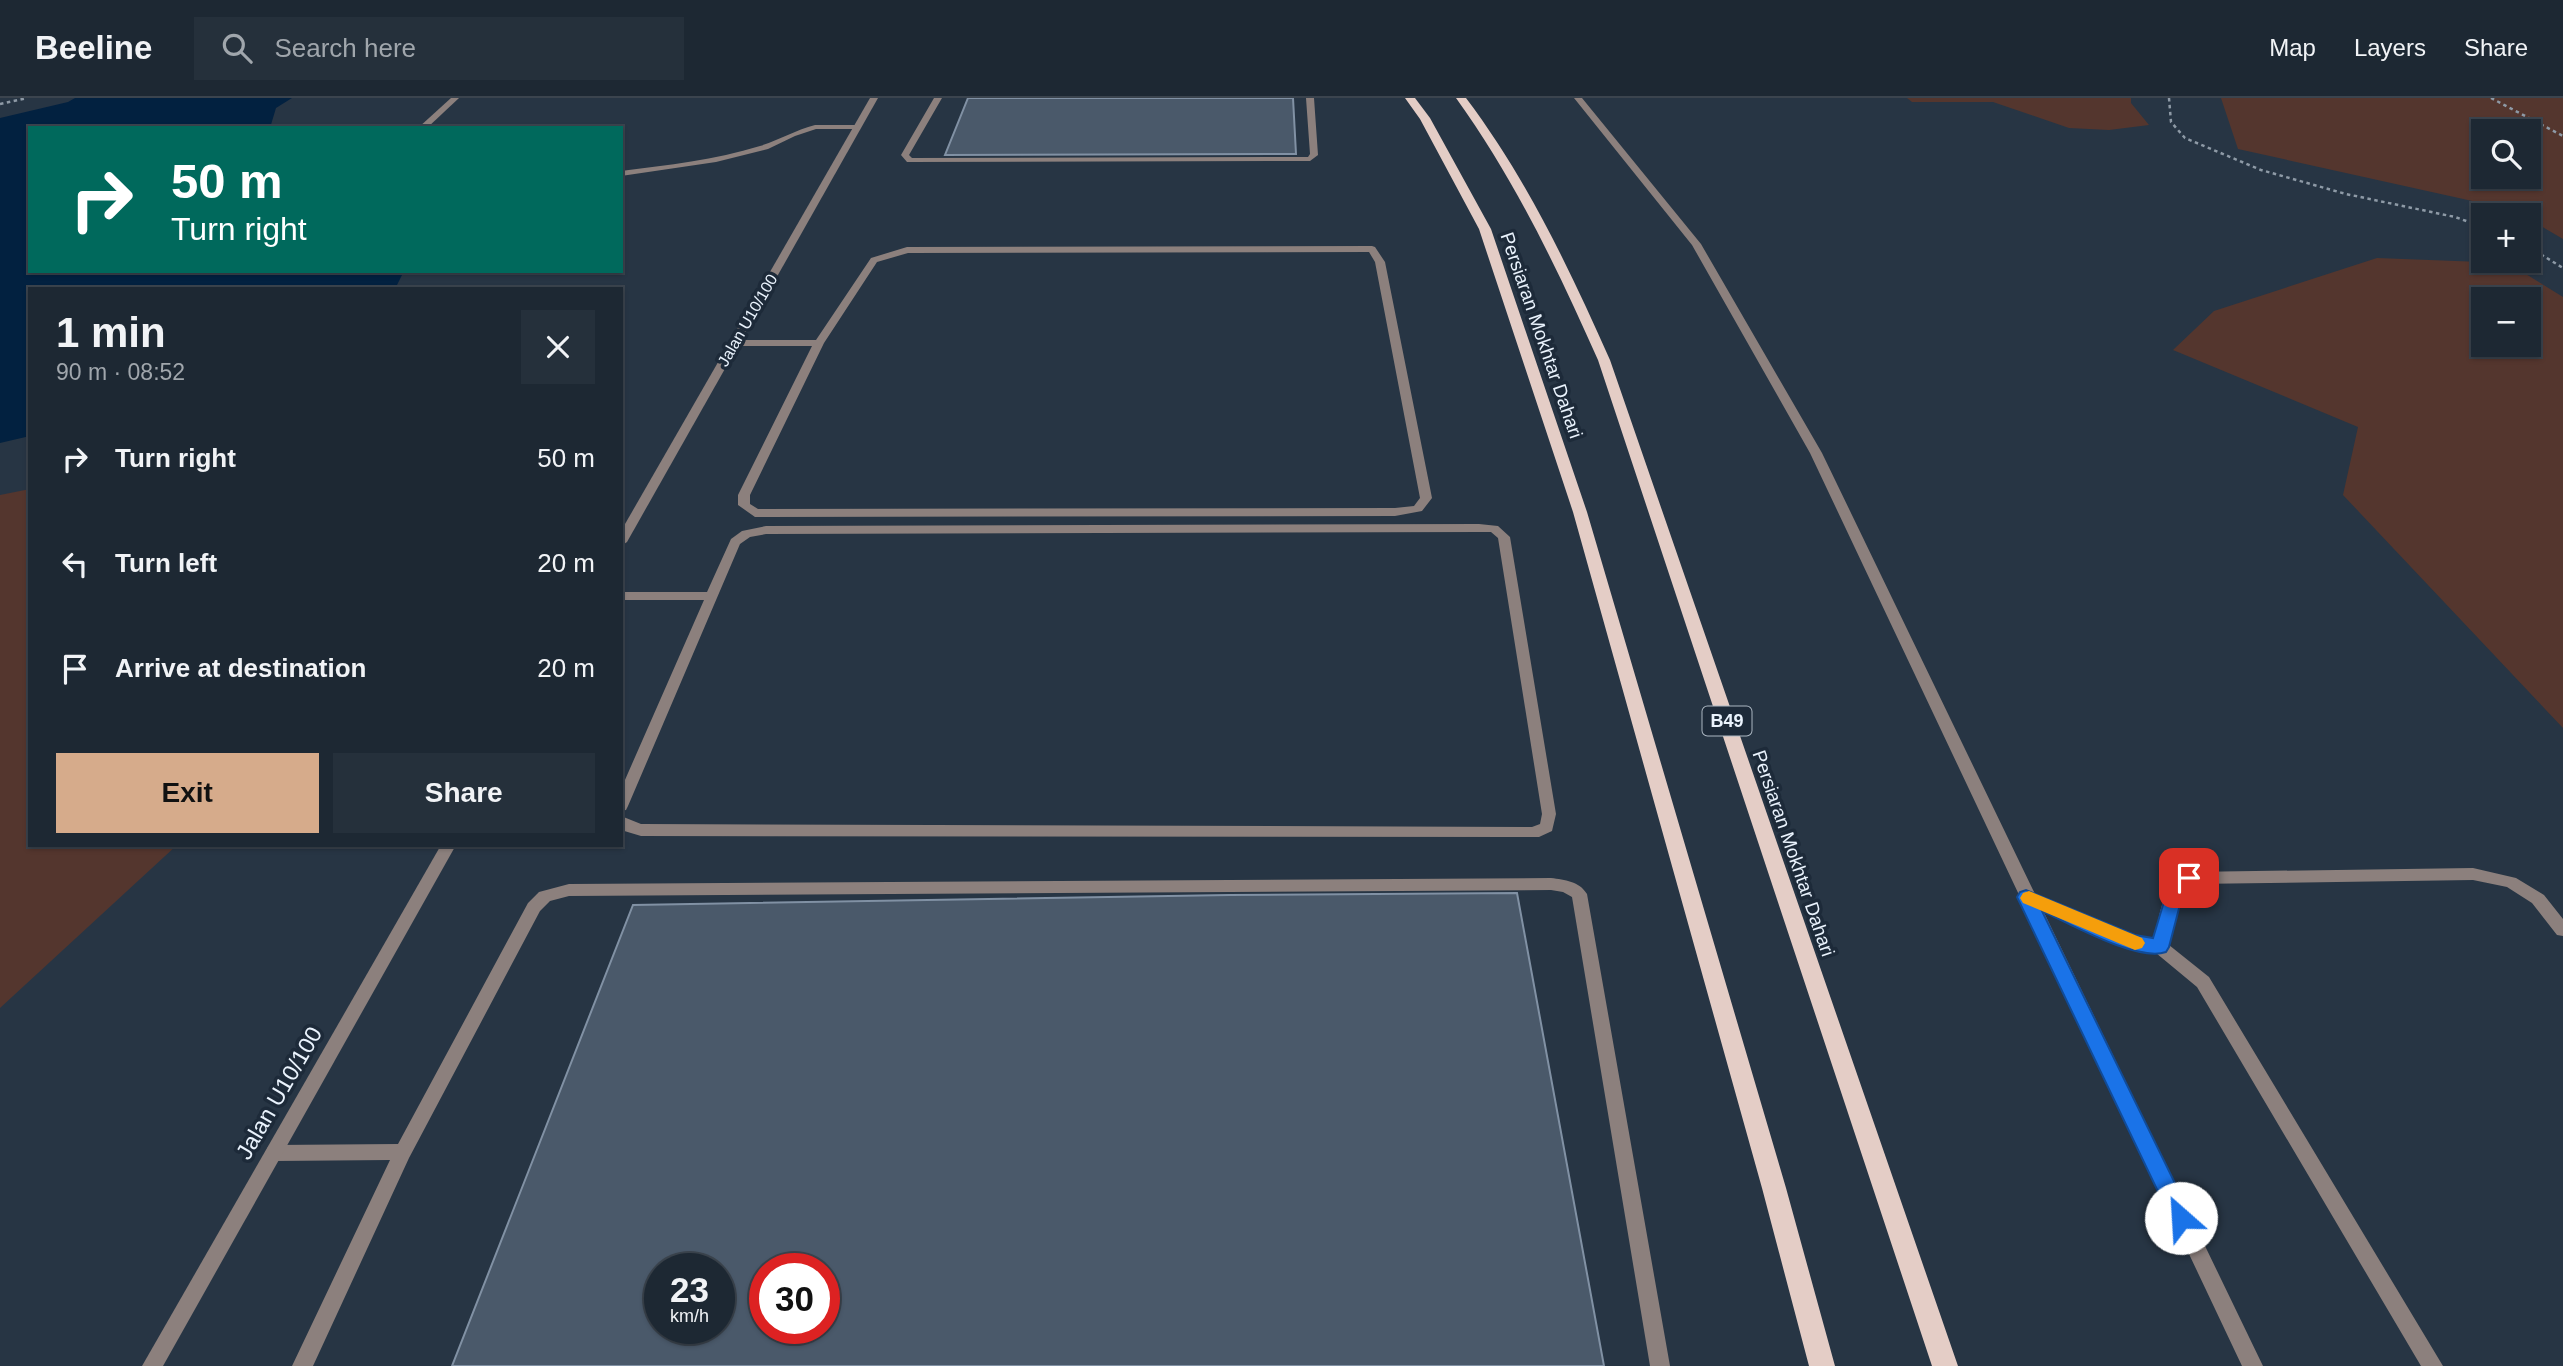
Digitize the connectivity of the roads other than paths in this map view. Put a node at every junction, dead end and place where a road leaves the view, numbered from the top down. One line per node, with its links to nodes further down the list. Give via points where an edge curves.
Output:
1 (455, 98): 8 (street)
2 (874, 98): 9 (street, Jalan U10/100)
3 (938, 98): 4 (street, via 905,155 909,160 1310,159 1314,155)
4 (1310, 98)
5 (1410, 98): 27 (main road, Persiaran Mokhtar Dahari, via 1485,229 1580,512)
6 (1461, 98): 28 (main road, Persiaran Mokhtar Dahari / B49, via 1544,227 1604,360)
7 (1578, 98): 19 (street, via 1696,244 1816,453)
8 (424, 126)
9 (857, 127): 10 (street, via 815,127 716,160); 11 (street, Jalan U10/100)
10 (623, 174)
11 (734, 343): 12 (street); 13 (street, Jalan U10/100)
12 (819, 343): 12 (street, via 744,495 744,505 755,513 1395,512 1418,509 1426,498 1380,261 1372,249 907,250 874,260)
13 (623, 538)
14 (623, 596): 15 (street)
15 (710, 596): 16 (street); 17 (street, via 735,542 766,530 1494,529 1504,537 1549,814 1547,827 1534,833 641,830)
16 (623, 801)
17 (623, 823)
18 (448, 847): 23 (street, Jalan U10/100)
19 (2026, 897): 21 (street, via 2132,942); 29 (street)
20 (2563, 930): 21 (street, via 2538,899 2511,882 2473,874 2189,878 2175,890)
21 (2160, 947): 30 (street, via 2203,982)
22 (403, 1152): 23 (street); 25 (street); 26 (street, via 534,907 545,896 569,890 1567,886 1579,894)
23 (274, 1153): 24 (street, Jalan U10/100)
24 (152, 1366)
25 (302, 1366)
26 (1660, 1366)
27 (1822, 1366)
28 (1945, 1366)
29 (2253, 1366)
30 (2432, 1366)

